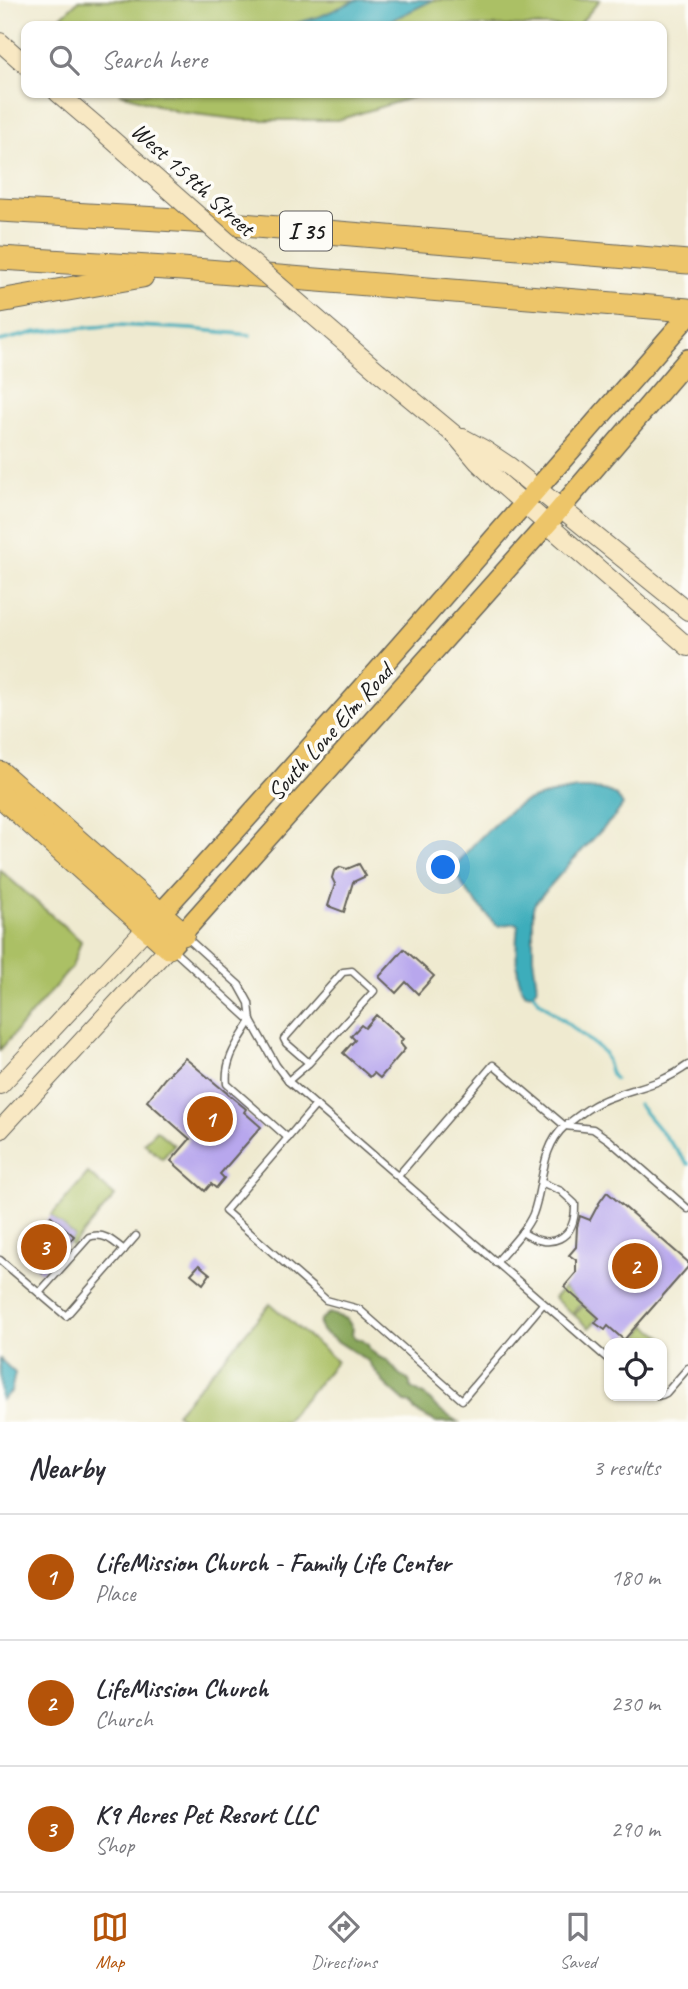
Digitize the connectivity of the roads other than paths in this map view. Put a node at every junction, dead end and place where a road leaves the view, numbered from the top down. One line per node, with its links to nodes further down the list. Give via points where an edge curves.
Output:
1 (0, 42): 2 (street)
2 (21, 61)
3 (64, 98): 12 (street, West 159th Street, bridge, via 456,436 478,463)
4 (0, 210): 6 (highway, I 35, via 194,221)
5 (0, 258): 7 (highway, I 35)
6 (688, 262)
7 (182, 269): 8 (highway); 9 (highway, I 35)
8 (0, 301)
9 (688, 310)
10 (688, 316): 12 (main road, South Lone Elm Road)
11 (688, 359): 13 (main road, South Lone Elm Road)
12 (531, 497): 13 (street, West 159th Street); 18 (main road, South Lone Elm Road)
13 (554, 515): 14 (street, West 159th Street); 15 (street, West 159th Street); 19 (main road, South Lone Elm Road)
14 (688, 611)
15 (688, 647)
16 (0, 773): 18 (highway)
17 (0, 795): 18 (highway)
18 (154, 920): 19 (highway); 24 (street, South Lone Elm Road)
19 (176, 940): 20 (lane); 20 (lane, via 239,985); 27 (street, South Lone Elm Road)
20 (251, 1021): 23 (lane); 28 (lane, via 229,1059 227,1084)
21 (309, 1063): 21 (lane, via 374,991 352,971 343,972 284,1039); 23 (lane)
22 (688, 1065): 26 (lane, via 662,1081 609,1097)
23 (288, 1081): 25 (lane)
24 (0, 1086)
25 (316, 1105): 28 (lane); 29 (lane)
26 (565, 1126): 29 (lane, via 494,1065); 30 (lane, via 552,1143); 31 (lane, via 593,1129)
27 (0, 1130)
28 (288, 1138): 38 (lane, via 225,1211 326,1300 359,1309 462,1400)
29 (398, 1176): 36 (lane)
30 (541, 1182): 32 (lane); 32 (lane, via 575,1204 570,1230 547,1242)
31 (688, 1209)
32 (522, 1232): 36 (lane)
33 (136, 1236): 34 (lane)
34 (124, 1250): 37 (lane, via 108,1238 89,1237); 37 (lane, via 66,1316)
35 (0, 1260): 37 (lane)
36 (496, 1263): 38 (lane)
37 (39, 1293)
38 (544, 1304): 39 (lane)
39 (604, 1356)
40 (688, 1368): 41 (lane)
41 (667, 1392)

